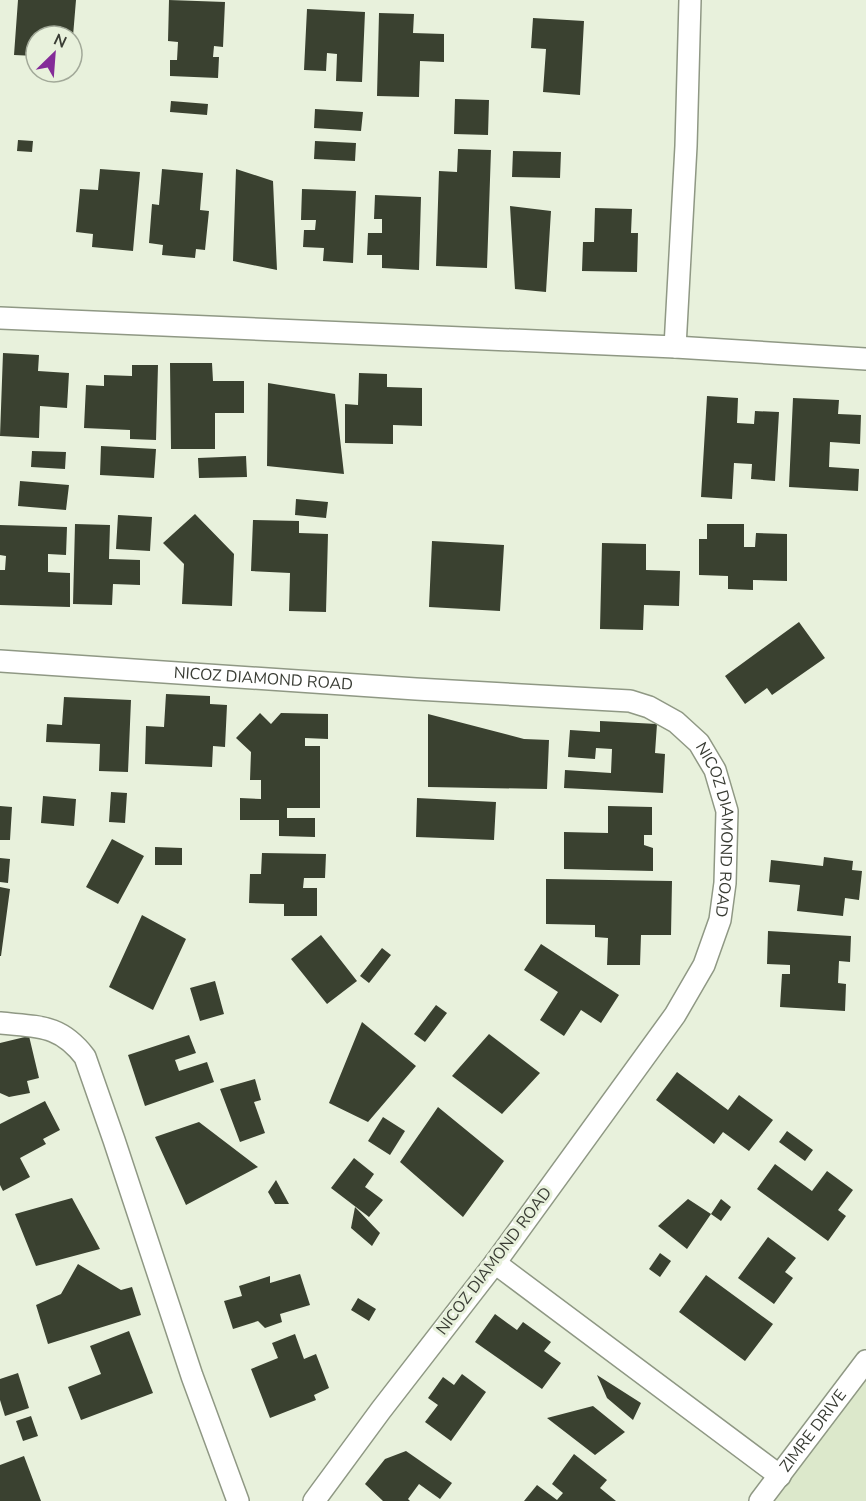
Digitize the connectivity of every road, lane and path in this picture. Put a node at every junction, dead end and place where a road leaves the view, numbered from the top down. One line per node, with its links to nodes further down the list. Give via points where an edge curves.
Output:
1 (690, 0): 3 (street)
2 (0, 318): 3 (street)
3 (675, 347): 4 (street)
4 (866, 359)
5 (0, 661): 7 (street, NICOZ DIAMOND ROAD, via 630,701 676,722 699,743 716,770 727,811 721,911 704,965 675,1015)
6 (0, 1023): 10 (street, via 48,1028 64,1035 85,1057)
7 (495, 1263): 9 (street); 11 (street, NICOZ DIAMOND ROAD)
8 (866, 1361): 9 (street, ZIMRE DRIVE)
9 (780, 1476): 12 (street, ZIMRE DRIVE)
10 (238, 1501)
11 (314, 1501)
12 (760, 1501)

